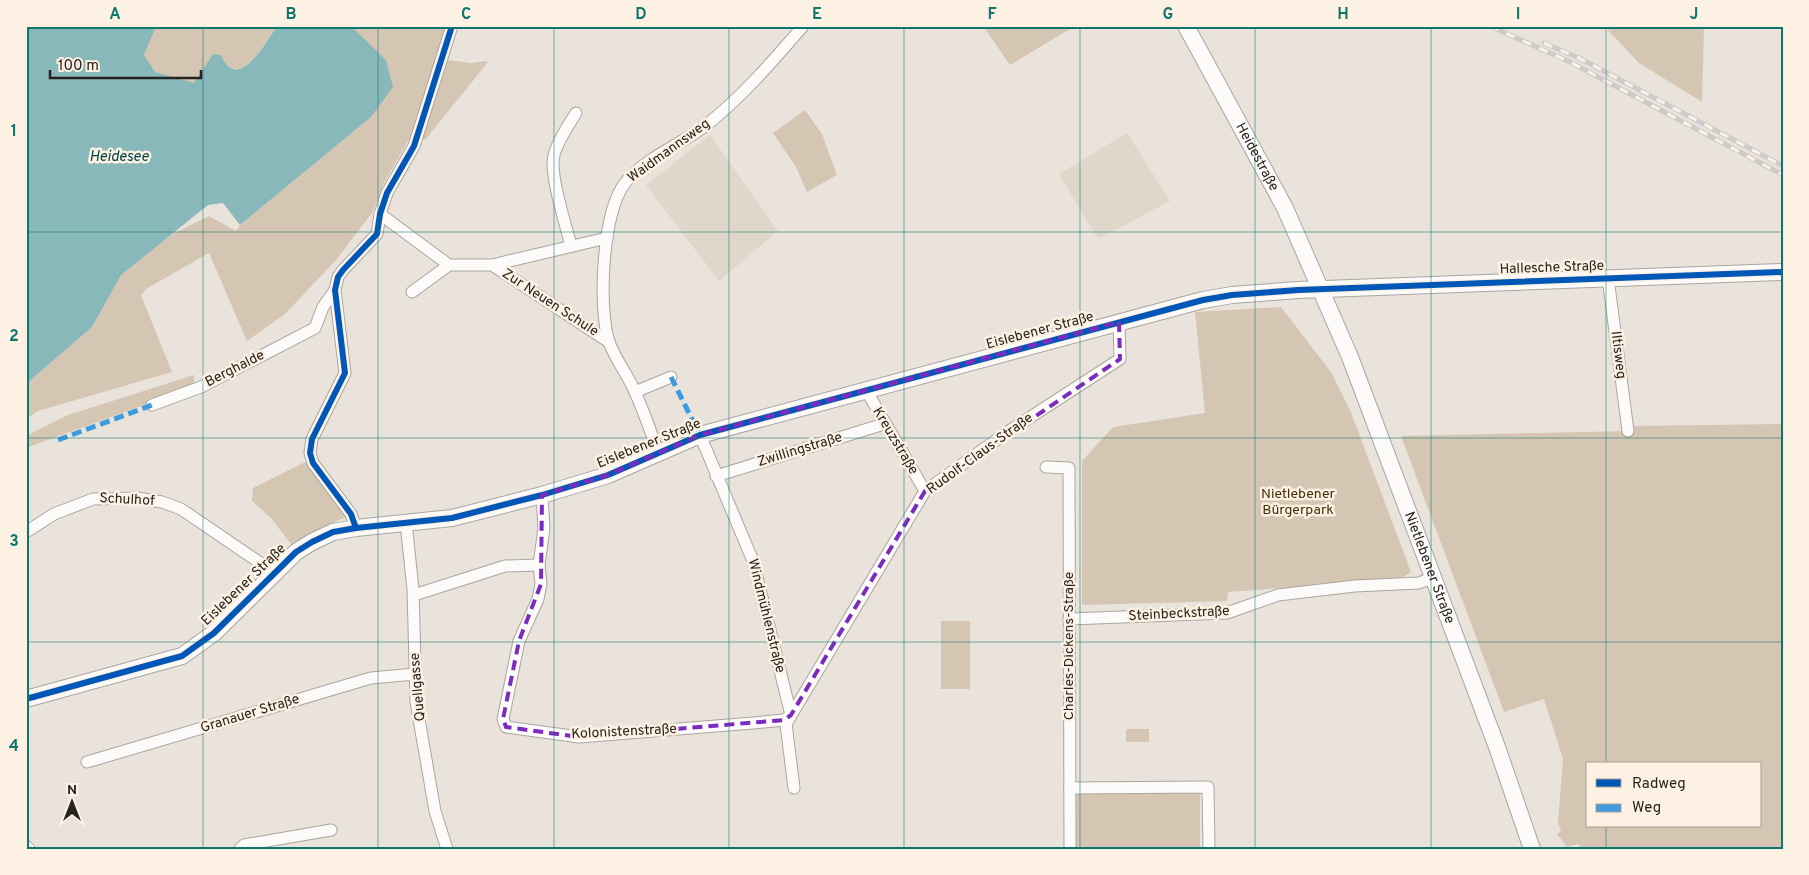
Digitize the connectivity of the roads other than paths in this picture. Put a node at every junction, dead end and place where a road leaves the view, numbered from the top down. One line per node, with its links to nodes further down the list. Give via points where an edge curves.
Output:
1 (452, 26): 5 (street, via 414,146 395,176)
2 (803, 26): 6 (street, Waidmannsweg, via 731,104 625,183 618,194)
3 (1186, 26): 13 (street, Heidestraße, via 1285,208)
4 (576, 113): 7 (street, via 553,156 553,172)
5 (380, 214): 9 (street); 12 (street, via 377,234 343,270)
6 (607, 238): 7 (street, Zur Neuen Schule); 18 (street, Waidmannsweg, via 603,287)
7 (571, 246): 8 (street, Zur Neuen Schule)
8 (492, 264): 9 (street, Zur Neuen Schule); 18 (street, Zur Neuen Schule)
9 (449, 265): 14 (street)
10 (1783, 272): 11 (street, Hallesche Straße)
11 (1608, 278): 13 (street, Hallesche Straße); 24 (street, Iltisweg)
12 (335, 290): 15 (street); 17 (street)
13 (1322, 290): 16 (street, Eislebener Straße, via 1232,294); 36 (street, Nietlebener Straße)
14 (412, 292)
15 (339, 315): 17 (street, Berghalde); 32 (street, via 345,373 312,440 310,453 313,463 351,514)
16 (1119, 322): 20 (street, Eislebener Straße); 29 (street, Rudolf-Claus-Straße, via 1120,358 1009,431)
17 (315, 328): 22 (street, Berghalde, via 201,387)
18 (609, 342): 21 (street, Waidmannsweg)
19 (672, 377): 21 (street)
20 (866, 390): 23 (street, Kreuzstraße); 25 (street, Eislebener Straße)
21 (635, 392): 26 (street, Waidmannsweg)
22 (152, 405)
23 (884, 424): 28 (street, Zwillingstraße); 29 (street, Kreuzstraße)
24 (1628, 431)
25 (700, 435): 26 (street, Eislebener Straße); 28 (street, Windmühlenstraße)
26 (658, 452): 30 (street, Eislebener Straße, via 608,475)
27 (1046, 467): 38 (street, Charles-Dickens-Straße, via 1069,468)
28 (716, 476): 41 (street, Windmühlenstraße, via 753,561)
29 (926, 491): 41 (street, Rudolf-Claus-Straße)
30 (542, 495): 31 (street, Eislebener Straße, via 452,518); 34 (street, via 544,528)
31 (406, 523): 32 (street, Eislebener Straße); 37 (street, Quellgasse)
32 (356, 528): 35 (street, Eislebener Straße, via 334,532 312,542 296,552)
33 (26, 532): 35 (street, Schulhof, via 54,514 93,498 137,498 162,502 182,509)
34 (539, 565): 37 (street, via 505,566); 41 (street, Kolonistenstraße, via 541,584 538,599 519,641 502,719 506,727 579,737 784,720)
35 (275, 573): 40 (street, Eislebener Straße, via 214,633 182,656)
36 (1434, 577): 38 (street, Steinbeckstraße, via 1420,584 1355,586 1278,595 1227,613); 53 (street, Nietlebener Straße)
37 (413, 592): 39 (street, Quellgasse)
38 (1069, 619): 44 (street, Charles-Dickens-Straße)
39 (415, 674): 42 (street, Granauer Straße, via 370,678); 50 (street, Quellgasse, via 425,762)
40 (26, 699)
41 (791, 715): 43 (street, via 786,724)
42 (87, 762)
43 (794, 788)
44 (1070, 788): 51 (street, Charles-Dickens-Straße); 52 (street, via 1208,787)
45 (331, 830): 46 (street)
46 (262, 845): 49 (street, via 244,845)
47 (26, 846): 48 (street)
48 (29, 849)
49 (240, 849)
50 (447, 849)
51 (1070, 849)
52 (1208, 849)
53 (1532, 849)

